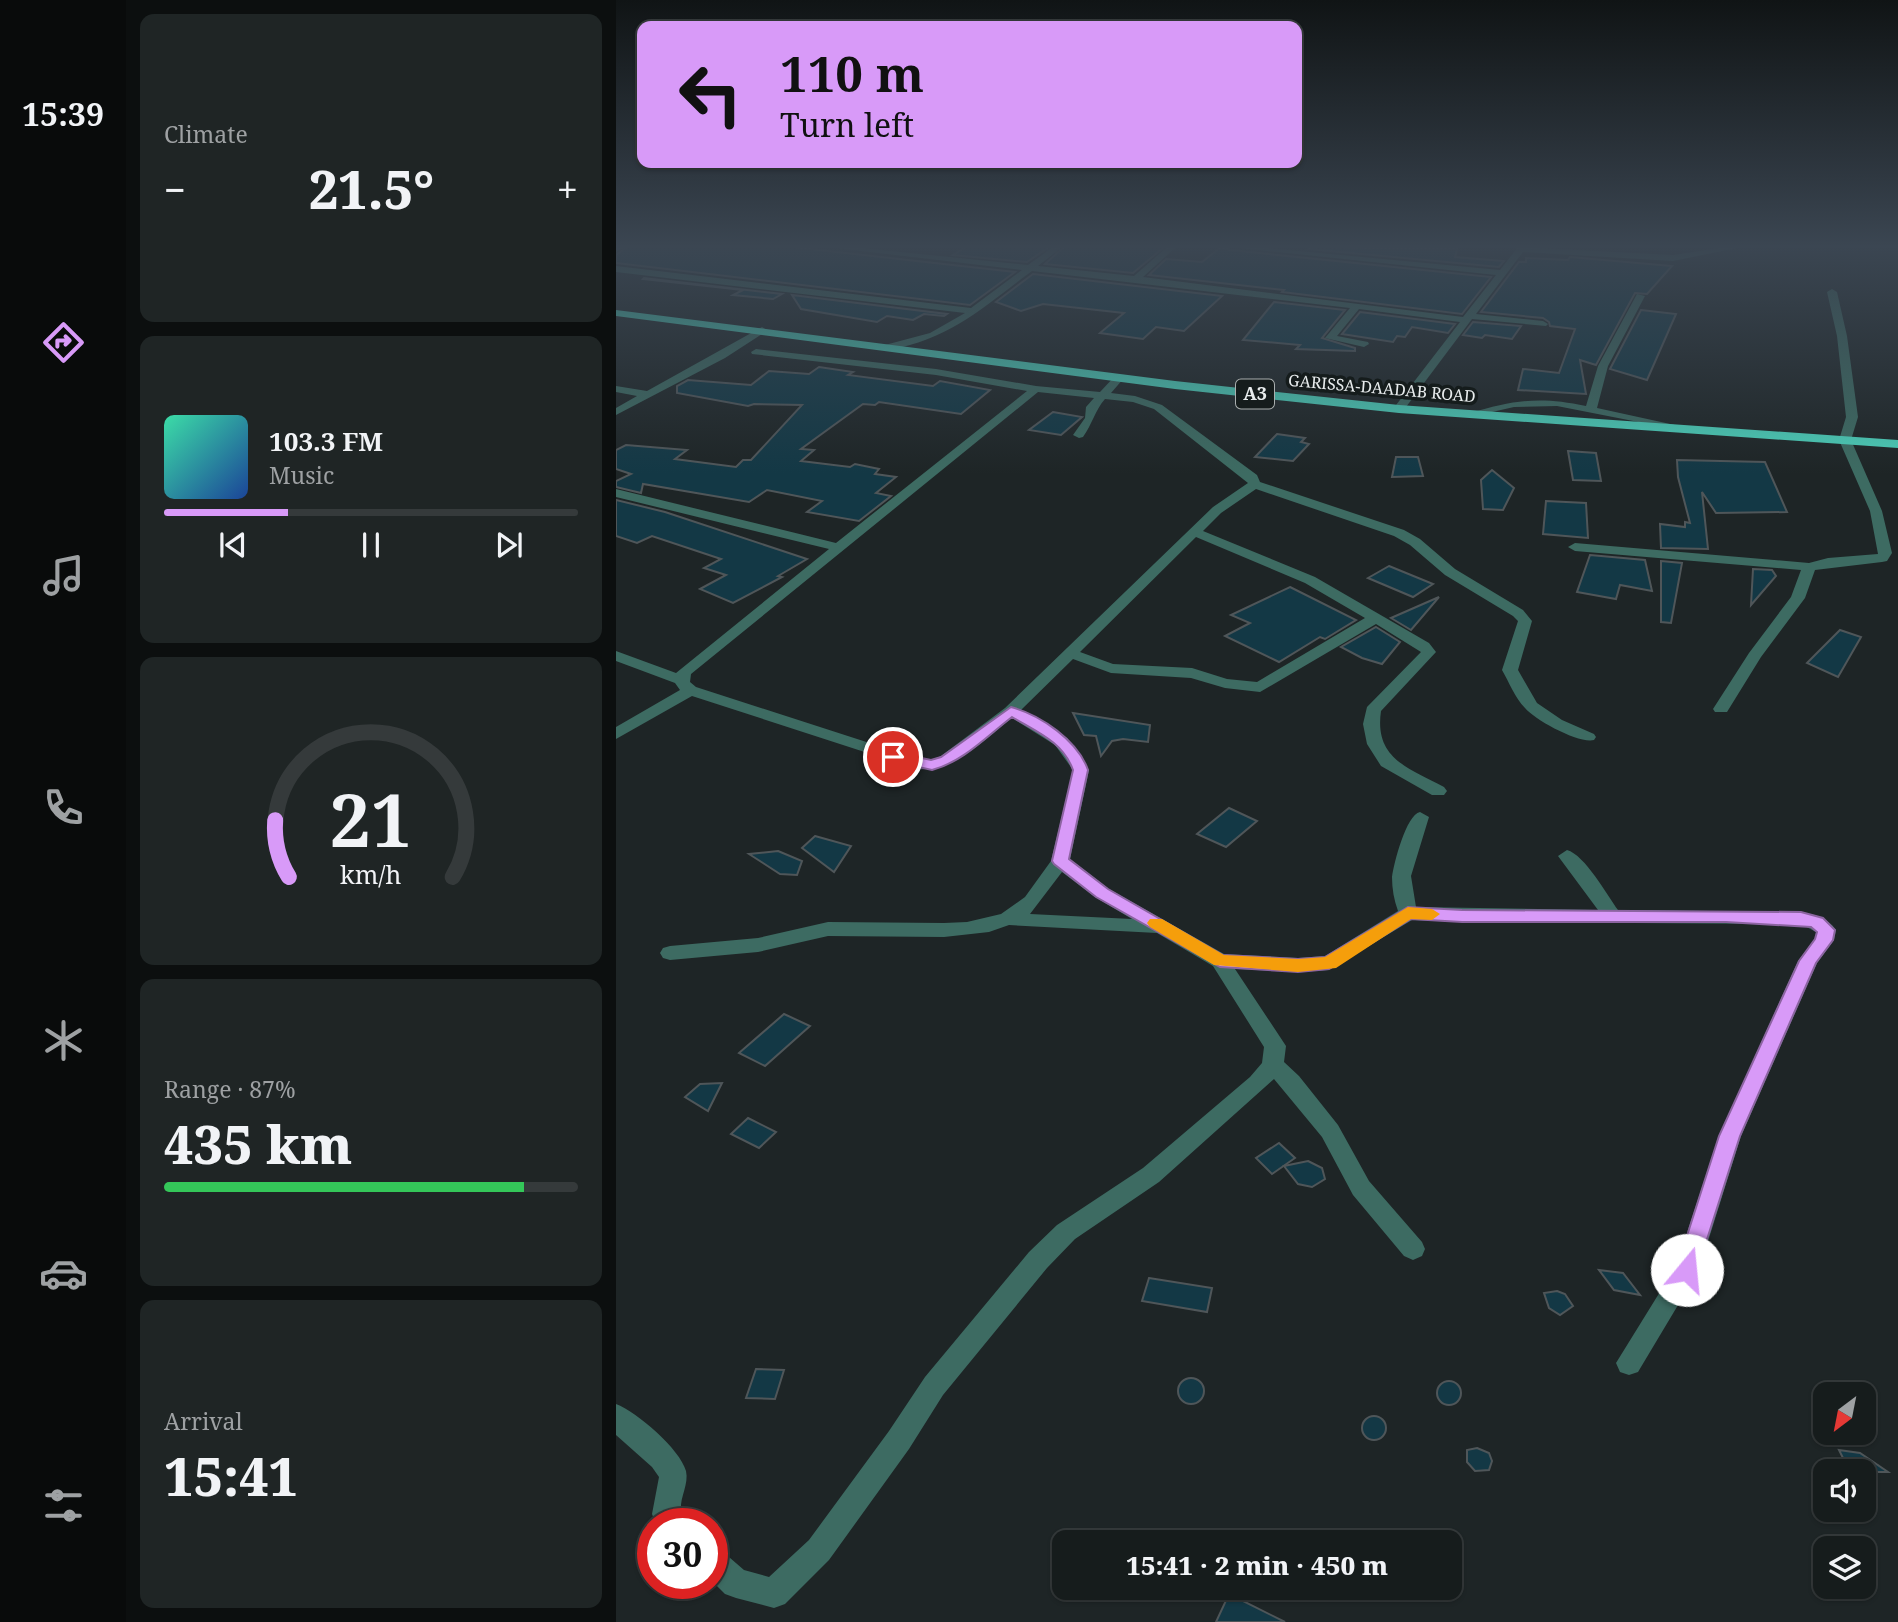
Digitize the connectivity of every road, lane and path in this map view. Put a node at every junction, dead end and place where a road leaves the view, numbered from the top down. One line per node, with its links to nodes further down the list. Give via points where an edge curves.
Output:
1 (699, 323): 9 (highway, GARISSA-DAADAB ROAD / A3)
2 (959, 323): 11 (street, via 936,336)
3 (1343, 323): 10 (street, via 1330,338)
4 (1462, 323): 18 (street)
5 (1526, 323): 8 (street)
6 (1627, 323): 19 (street, via 1591,396)
7 (1839, 323): 24 (street, via 1852,417)
8 (1543, 324)
9 (762, 330): 11 (highway, GARISSA-DAADAB ROAD / A3); 17 (street)
10 (1364, 344)
11 (889, 347): 13 (highway, GARISSA-DAADAB ROAD / A3)
12 (756, 352): 15 (street, via 936,372)
13 (1119, 378): 16 (street); 18 (highway, GARISSA-DAADAB ROAD / A3)
14 (616, 389): 17 (street)
15 (1036, 389): 16 (street); 30 (street)
16 (1104, 394): 23 (street); 26 (street, via 1158,407)
17 (649, 395): 20 (street)
18 (1399, 409): 21 (highway, GARISSA-DAADAB ROAD / A3)
19 (1591, 409): 21 (street, via 1531,401); 22 (street)
20 (616, 412)
21 (1474, 415): 22 (highway, GARISSA-DAADAB ROAD / A3)
22 (1684, 430): 24 (highway, GARISSA-DAADAB ROAD / A3)
23 (1079, 435)
24 (1844, 440): 25 (highway, GARISSA-DAADAB ROAD / A3); 31 (street, via 1876,511 1885,553 1882,558)
25 (1898, 444)
26 (1255, 484): 28 (street, via 1217,510); 39 (street, via 1399,533 1450,572 1518,613 1525,621 1510,670 1531,706)
27 (616, 493): 30 (street)
28 (1195, 533): 32 (street, via 1310,579); 33 (street)
29 (1575, 547): 31 (street)
30 (840, 548): 35 (street, via 684,672)
31 (1809, 567): 36 (street, via 1798,598)
32 (1377, 617): 33 (street, via 1260,687 1192,673 1111,668); 40 (street, via 1429,652 1373,710 1375,744 1387,762)
33 (1072, 654): 37 (street)
34 (616, 656): 35 (street)
35 (685, 685): 37 (street, via 868,750 932,765 959,752); 38 (street)
36 (1721, 709)
37 (1011, 711): 43 (street, via 1062,740 1081,770)
38 (616, 734)
39 (1588, 737)
40 (1438, 790)
41 (1420, 817): 44 (street, via 1401,871 1400,893)
42 (1567, 856): 45 (street)
43 (1060, 861): 46 (street, via 1035,899); 47 (street, via 1102,893)
44 (1408, 913): 45 (street); 49 (street, via 1329,963)
45 (1612, 916): 52 (street, via 1801,918 1826,930 1730,1136 1687,1270)
46 (1009, 919): 47 (street); 48 (street, via 926,930 825,930 739,948)
47 (1164, 928): 49 (street)
48 (670, 953)
49 (1220, 961): 50 (street, via 1275,1046)
50 (1273, 1066): 51 (street, via 1330,1131 1361,1188); 55 (street, via 1152,1175 1066,1232 1038,1260 934,1386 819,1550 774,1594 736,1583)
51 (1413, 1249)
52 (1629, 1363)
53 (616, 1417): 54 (street, via 663,1457 673,1474)
54 (667, 1508)
55 (728, 1576)

